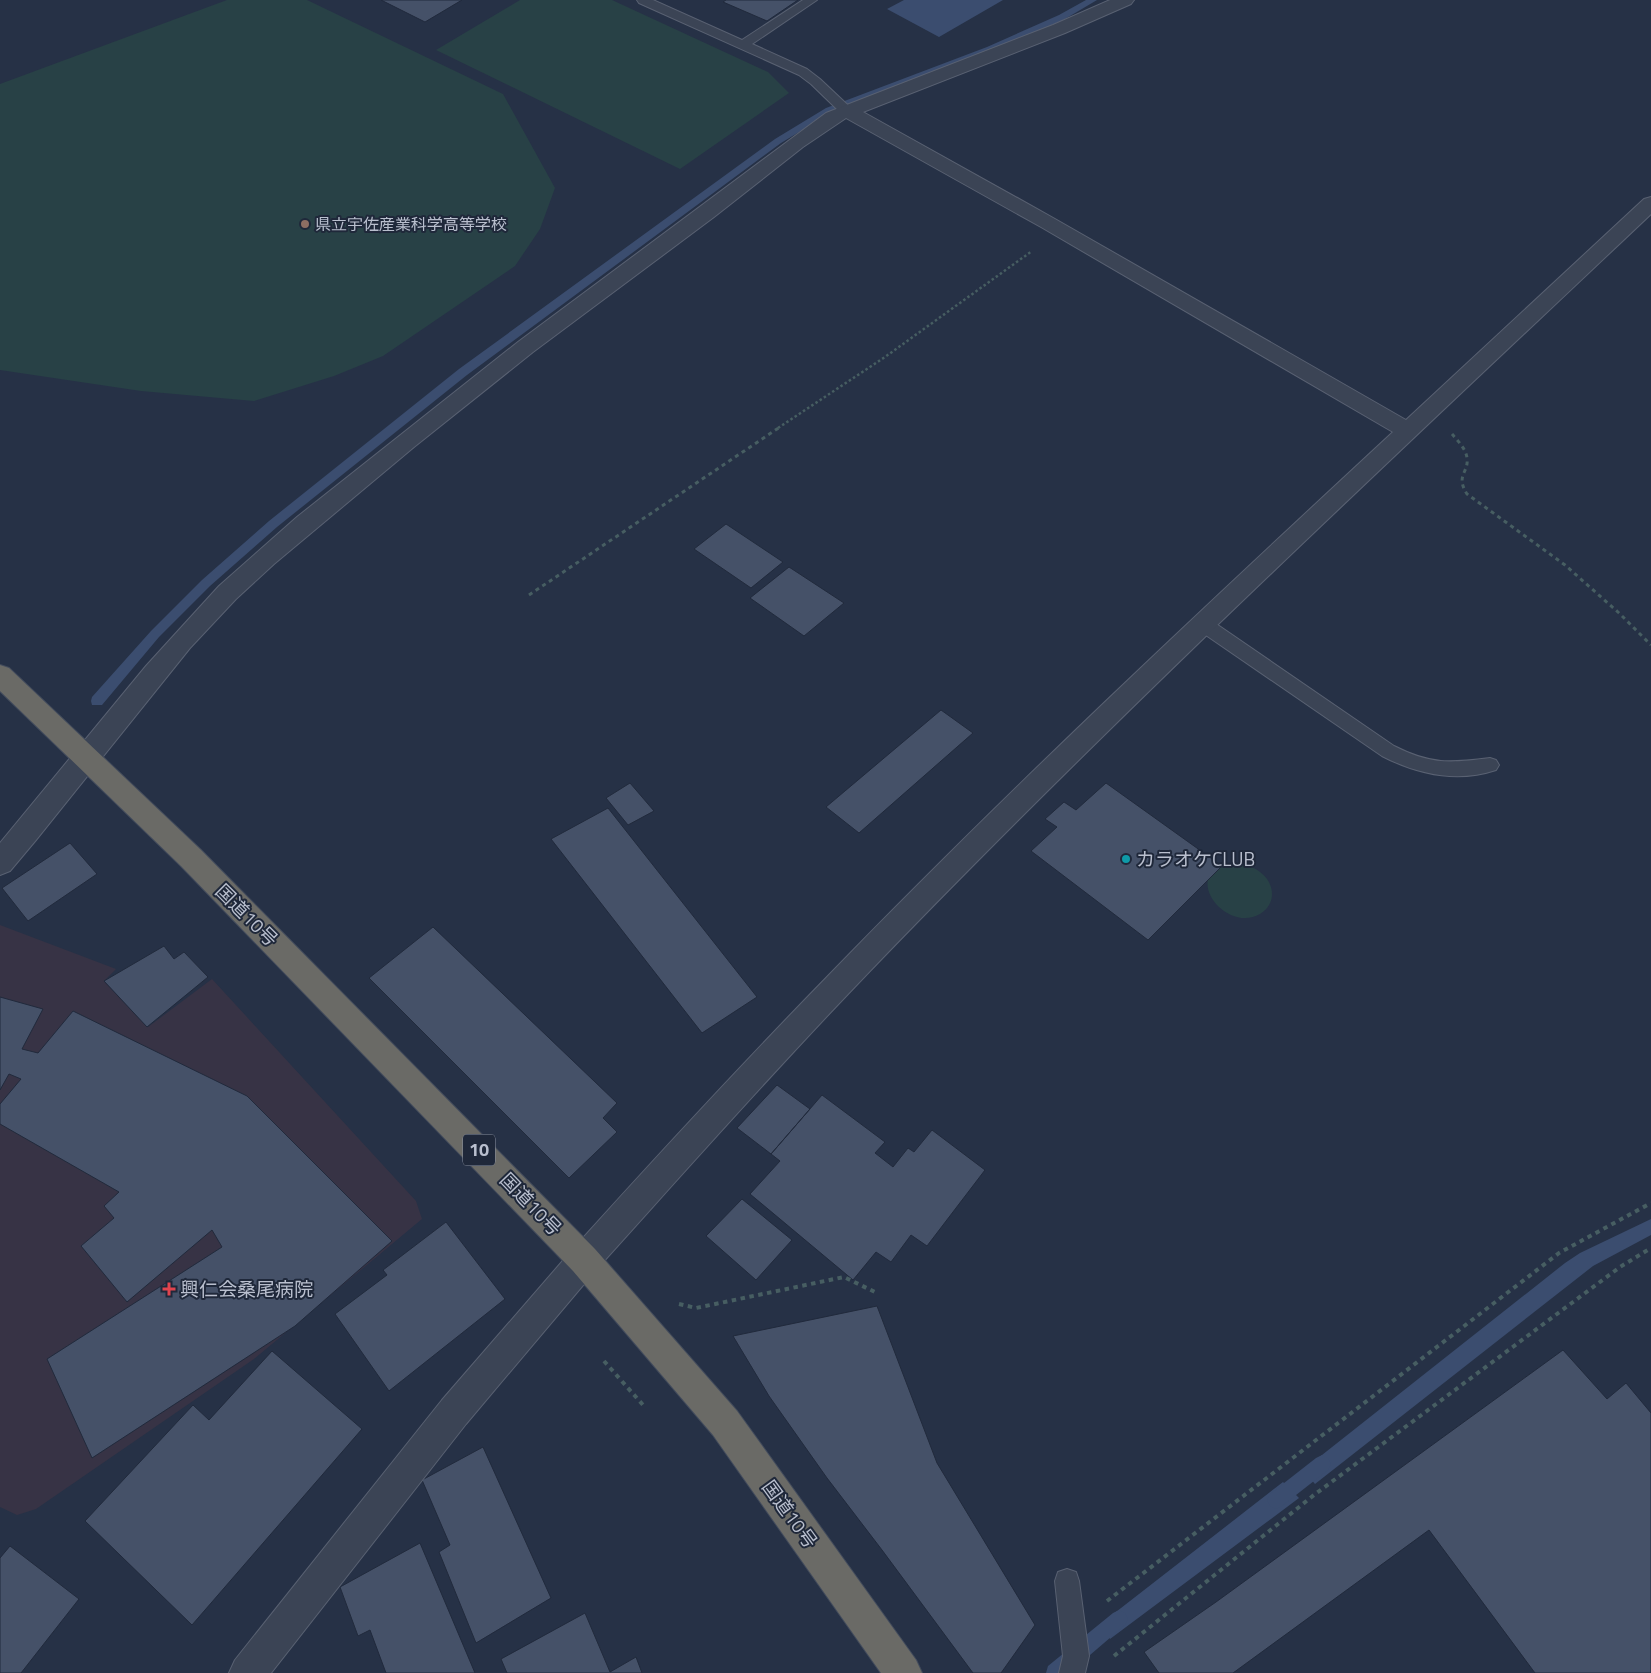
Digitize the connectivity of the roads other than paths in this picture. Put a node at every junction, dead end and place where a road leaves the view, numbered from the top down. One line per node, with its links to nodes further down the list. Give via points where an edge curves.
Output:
1 (642, 0): 4 (lane)
2 (811, 0): 4 (lane)
3 (1125, 0): 5 (street, via 1041,37)
4 (743, 45): 5 (lane, via 815,79 832,100)
5 (847, 111): 7 (street); 10 (street, via 805,136 443,411 276,549 209,612 155,673)
6 (1651, 203): 7 (street)
7 (1416, 424): 8 (street)
8 (1203, 624): 11 (lane, via 1388,750 1413,763 1456,768); 13 (street, via 896,924 702,1129)
9 (0, 675): 10 (highway, 国道10号 / 10)
10 (87, 759): 12 (street); 13 (highway, 国道10号 / 10, via 191,858)
11 (1490, 765)
12 (0, 864)
13 (584, 1260): 15 (street, via 367,1520); 16 (highway, 国道10号 / 10, via 725,1423)
14 (1066, 1581): 17 (lane, via 1076,1656)
15 (248, 1673)
16 (903, 1673)
17 (1072, 1673)

